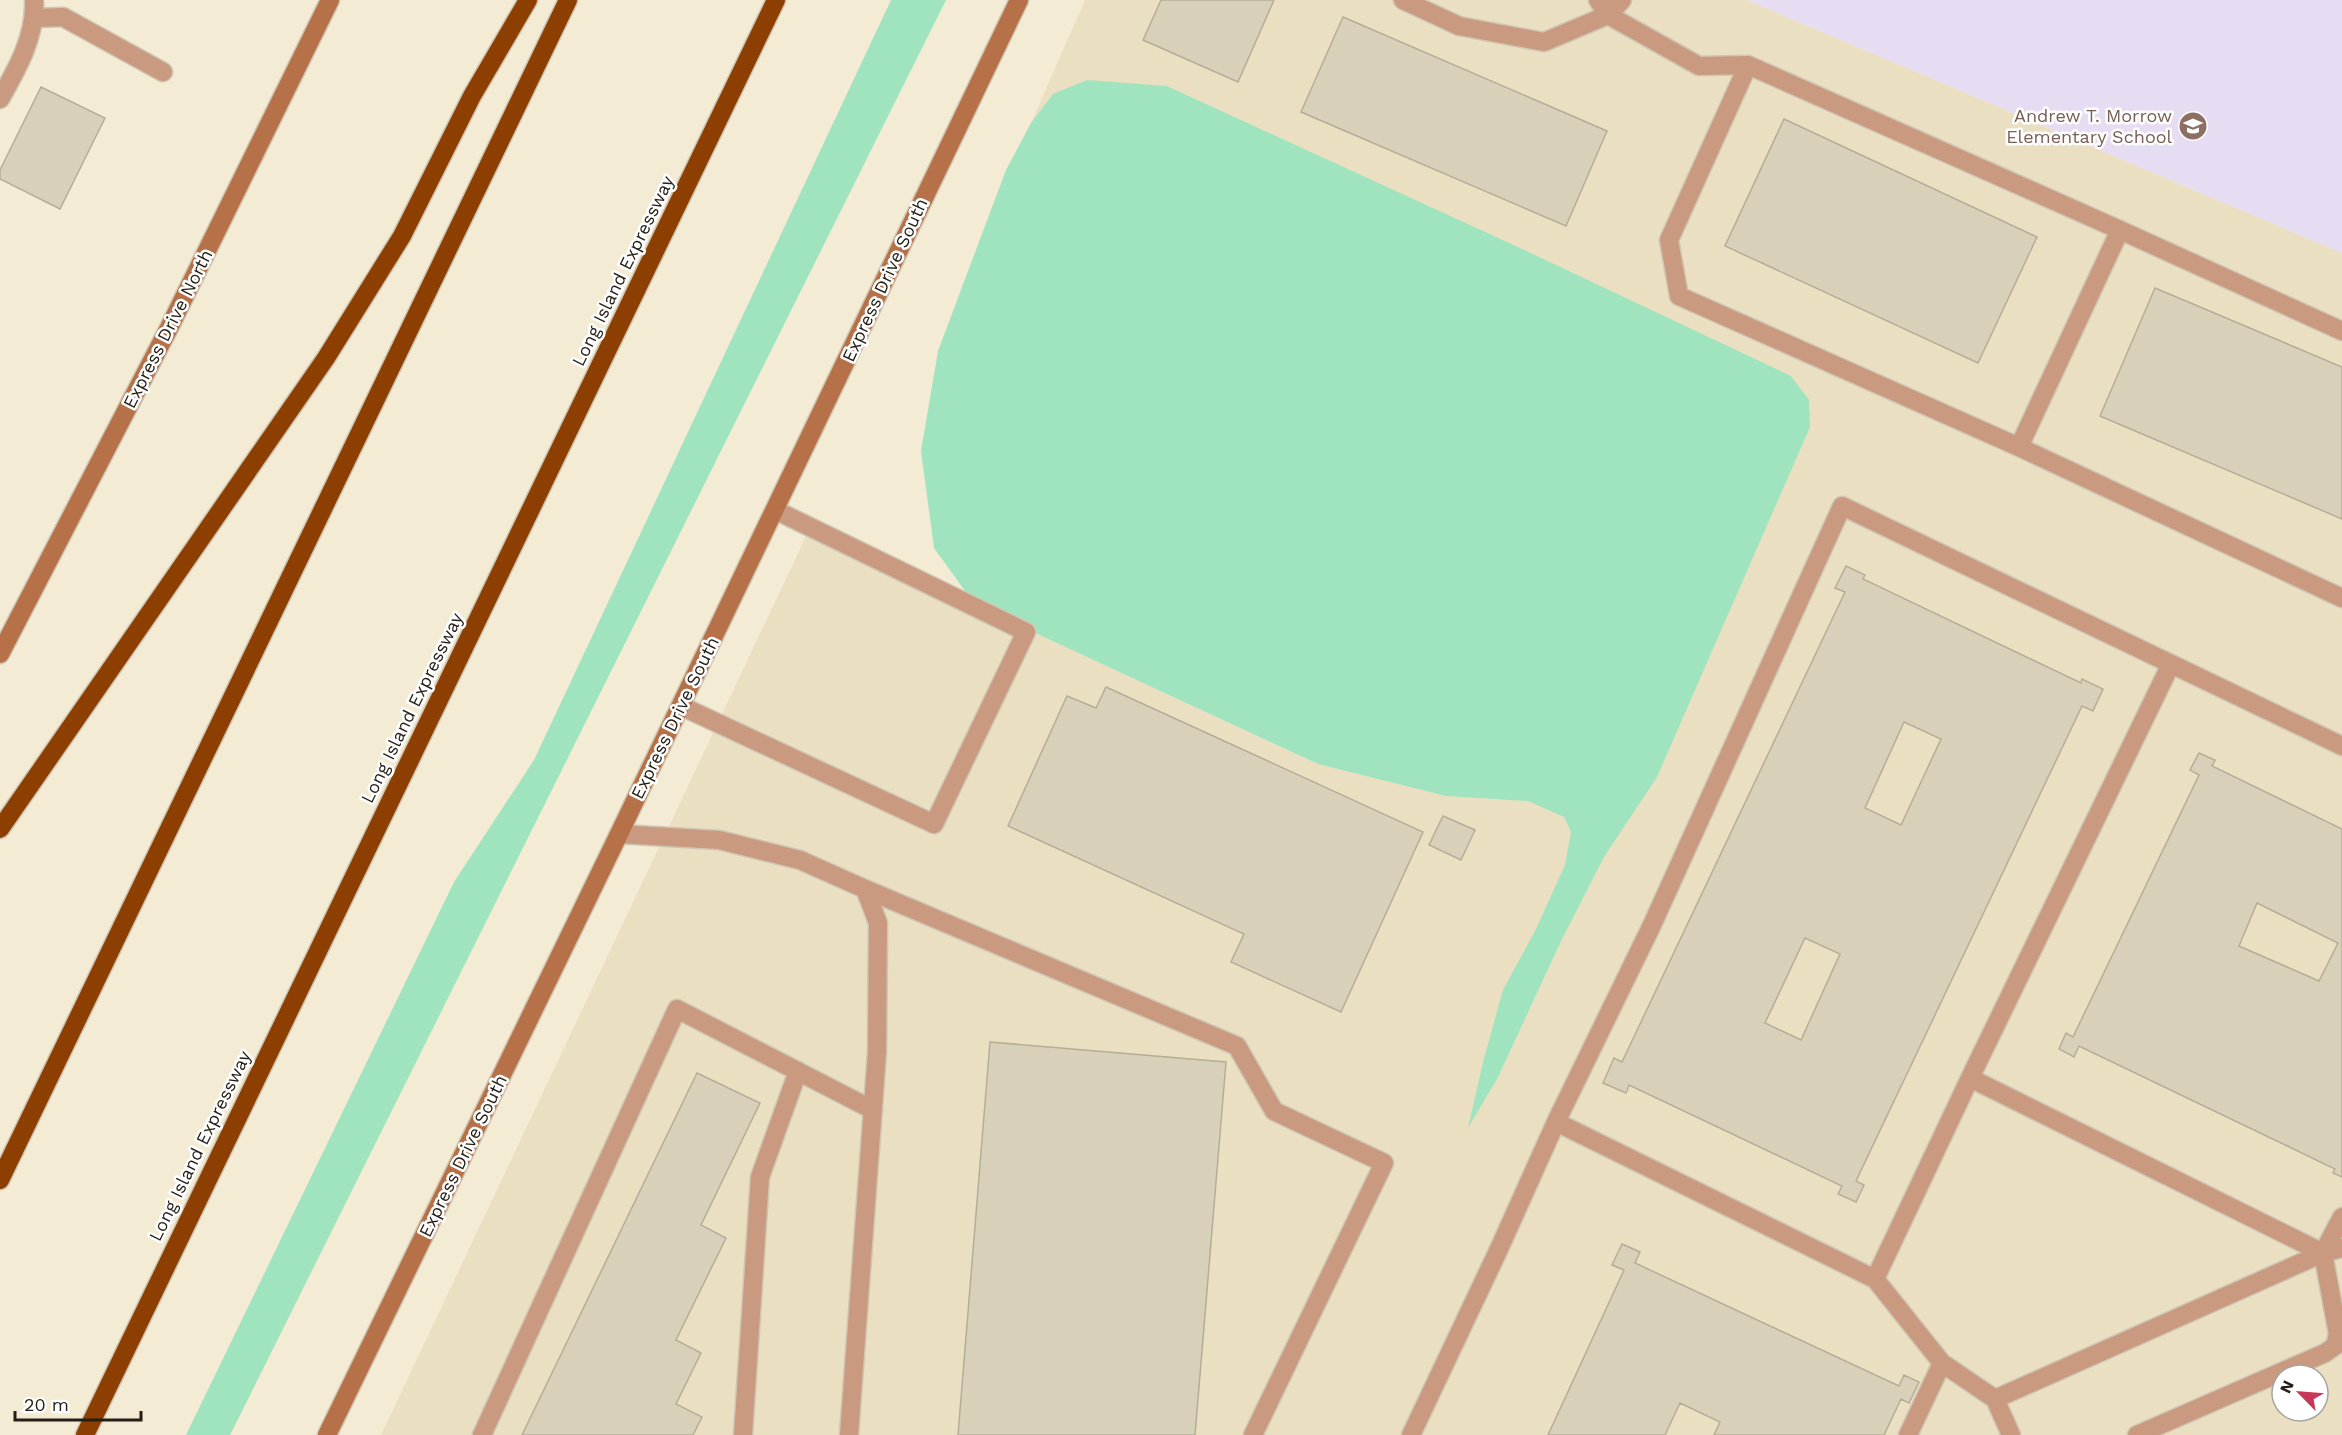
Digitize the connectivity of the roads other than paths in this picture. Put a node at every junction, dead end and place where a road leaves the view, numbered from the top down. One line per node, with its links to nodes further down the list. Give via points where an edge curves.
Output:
1 (330, 0): 18 (main road, Express Drive North, via 169,328)
2 (528, 0): 22 (highway, via 472,96 402,236 364,300)
3 (568, 0): 29 (highway)
4 (776, 0): 36 (highway, Long Island Expressway)
5 (1019, 0): 16 (main road, Express Drive South)
6 (1403, 0): 8 (street, via 1459,26 1544,42)
7 (1622, 0): 8 (street)
8 (1603, 8): 10 (street, via 1699,66)
9 (34, 9): 11 (street, via 63,17); 12 (street, via 19,66)
10 (1748, 65): 13 (street); 15 (street, via 1669,240 1679,296)
11 (163, 72)
12 (0, 99)
13 (2120, 230): 14 (street); 15 (street)
14 (2342, 331)
15 (2019, 447): 17 (street)
16 (775, 510): 20 (main road, Express Drive South); 20 (street, via 1026,632 934,824)
17 (2342, 598)
18 (0, 654)
19 (2171, 664): 21 (street); 26 (street); 28 (street, via 1842,506 1652,925)
20 (681, 706): 23 (main road, Express Drive South)
21 (2342, 746)
22 (0, 829)
23 (619, 834): 24 (street, via 719,840 800,860); 37 (main road, Express Drive South)
24 (865, 889): 27 (street, via 878,923); 41 (street, via 1237,1046 1274,1111 1384,1163)
25 (798, 1071): 27 (street); 38 (street, via 677,1009); 39 (street, via 760,1177)
26 (1970, 1078): 32 (street); 33 (street)
27 (873, 1110): 40 (street)
28 (1556, 1122): 33 (street); 42 (street)
29 (0, 1180)
30 (2342, 1217): 32 (street)
31 (2342, 1248): 32 (street)
32 (2323, 1253): 35 (street); 45 (street, via 2338,1334 2335,1346)
33 (1875, 1279): 34 (street)
34 (1942, 1363): 35 (street); 43 (street)
35 (1995, 1400): 44 (street)
36 (85, 1435)
37 (327, 1435)
38 (482, 1435)
39 (743, 1435)
40 (849, 1435)
41 (1252, 1435)
42 (1411, 1435)
43 (1908, 1435)
44 (2011, 1435)
45 (2137, 1435)

